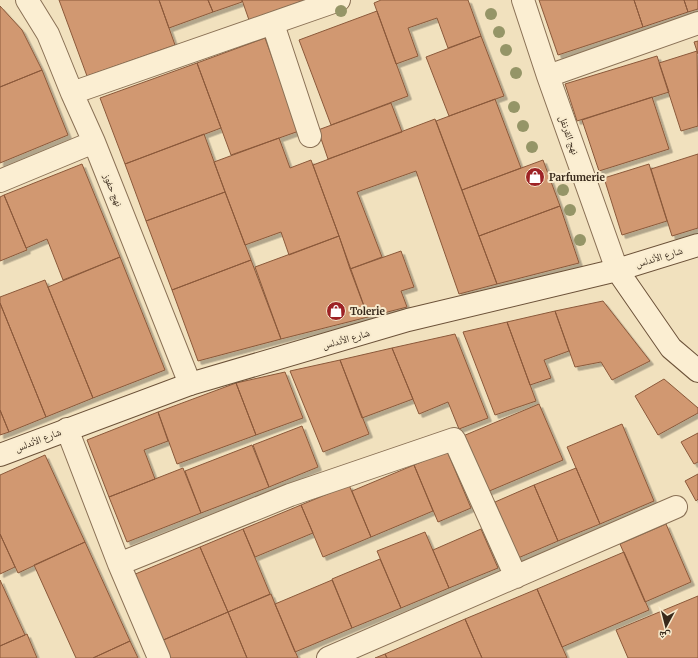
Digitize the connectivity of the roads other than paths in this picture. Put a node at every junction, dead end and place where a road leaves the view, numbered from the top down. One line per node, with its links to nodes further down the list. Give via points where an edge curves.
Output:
1 (27, 0): 7 (street, نهج حفوز, via 48,34)
2 (339, 0): 5 (street)
3 (523, 0): 6 (street, نهج القرنفل)
4 (698, 23): 6 (street)
5 (273, 24): 7 (street); 8 (street)
6 (548, 76): 12 (street, نهج القرنفل)
7 (72, 93): 9 (street, نهج حفوز)
8 (310, 136)
9 (94, 142): 10 (street); 14 (street, نهج حفوز)
10 (0, 181)
11 (698, 245): 12 (street, شارع الأندلس)
12 (617, 270): 13 (street, نهج القرنفل, via 672,348); 14 (street, شارع الأندلس, via 408,320)
13 (698, 371)
14 (190, 384): 15 (street, شارع الأندلس)
15 (67, 429): 16 (street, شارع الأندلس); 18 (street)
16 (0, 455)
17 (676, 507): 19 (street)
18 (119, 564): 19 (street, via 290,495 454,439); 20 (street)
19 (516, 576): 21 (street)
20 (159, 658)
21 (328, 658)

